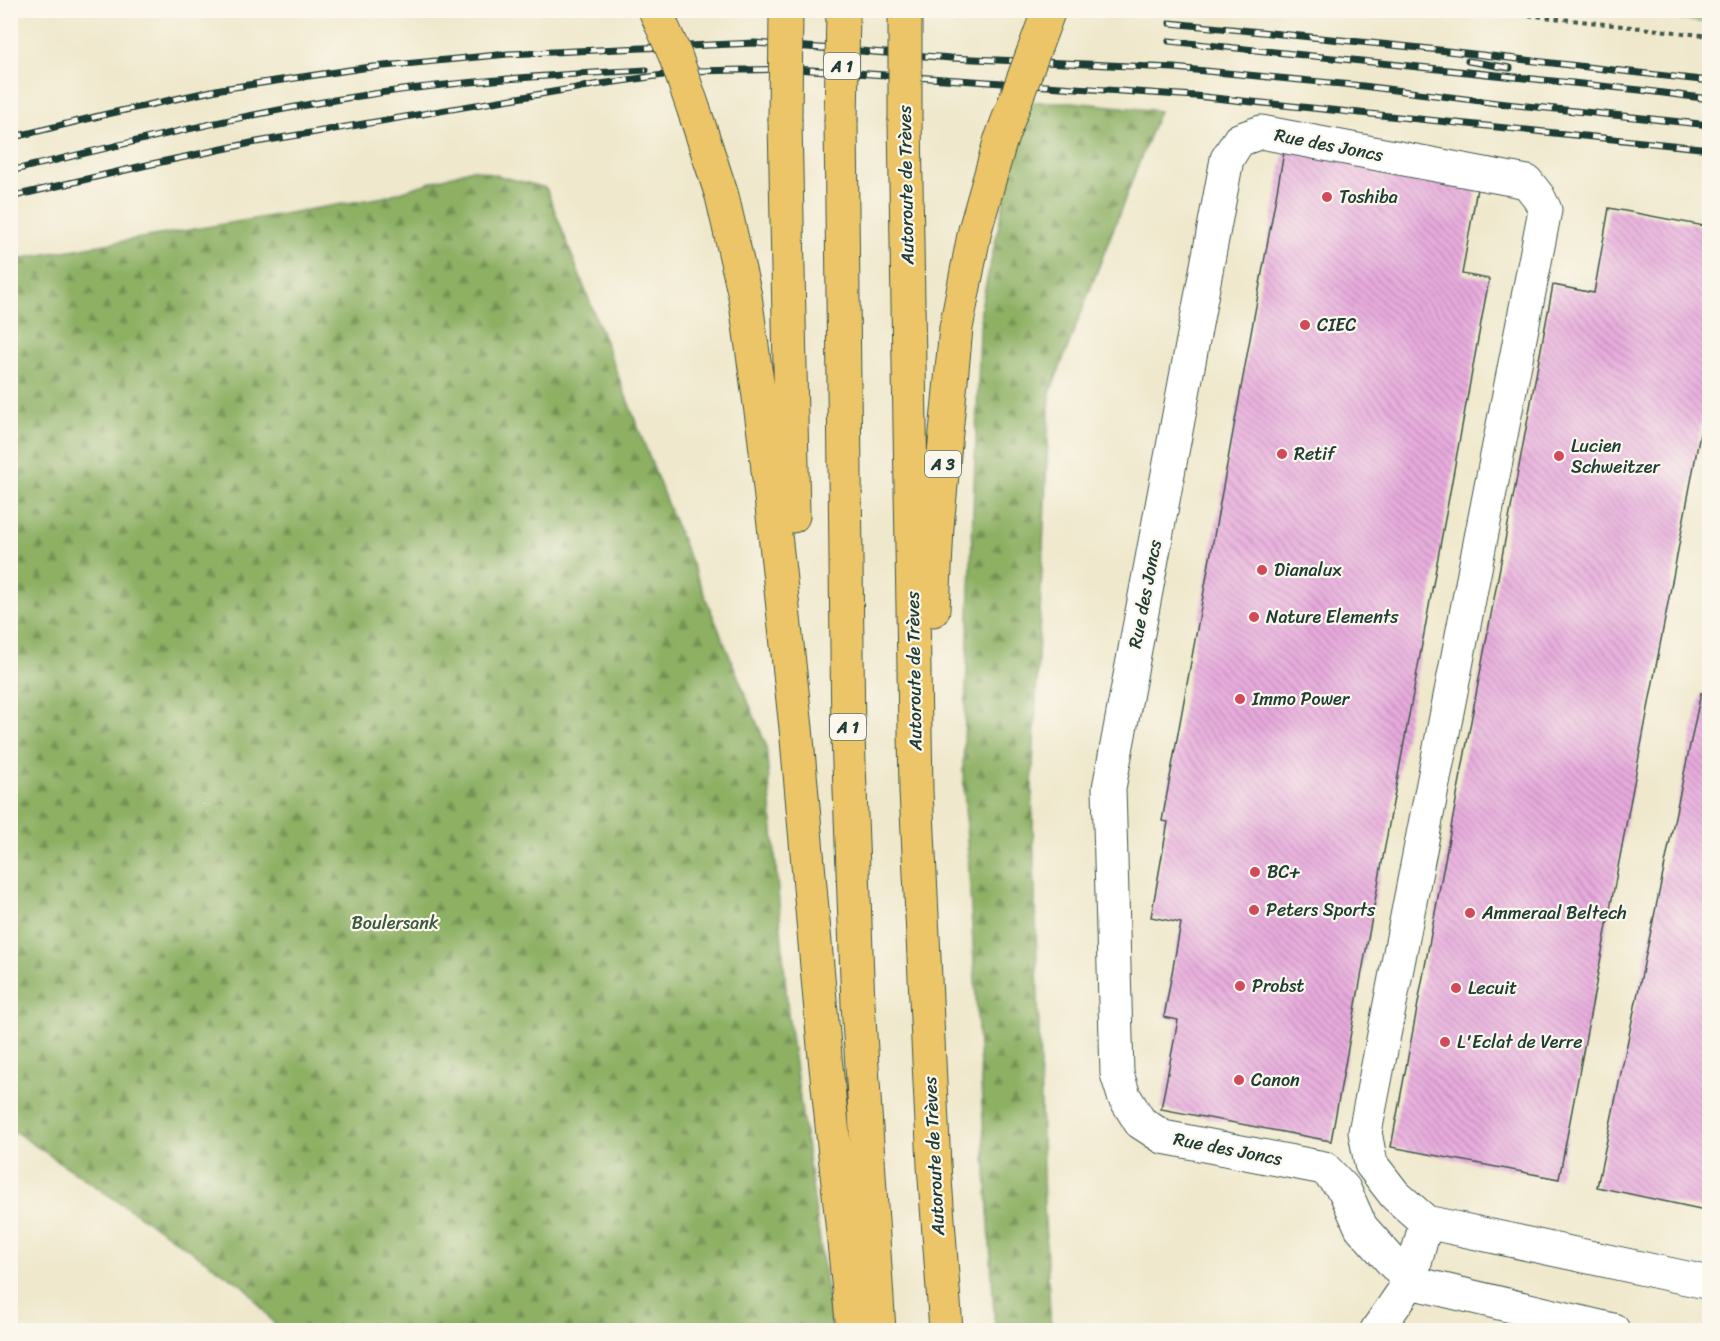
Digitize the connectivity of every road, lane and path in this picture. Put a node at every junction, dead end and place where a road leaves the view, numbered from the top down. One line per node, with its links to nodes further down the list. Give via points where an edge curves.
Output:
1 (655, 10): 8 (highway, bridge, via 675,54 722,196 745,296)
2 (786, 10): 8 (highway, bridge)
3 (843, 10): 14 (highway, A 1, bridge, via 848,736 858,1004)
4 (905, 10): 9 (highway, Autoroute de Trèves, bridge)
5 (1049, 10): 9 (highway, A 3, bridge, via 1000,142 975,230 956,328)
6 (1484, 10): 7 (path)
7 (1710, 36)
8 (796, 728): 13 (highway)
9 (915, 791): 15 (highway, Autoroute de Trèves)
10 (1426, 1222): 11 (street); 11 (street, Rue des Joncs, via 1395,1195 1371,1164 1365,1132 1545,210 1527,182 1261,132 1239,140 1227,159 1109,788 1117,1074 1140,1122 1163,1137 1324,1168 1344,1190 1361,1227); 12 (street, Rue des Joncs)
11 (1410, 1282): 16 (street); 17 (street)
12 (1710, 1283)
13 (853, 1330)
14 (879, 1330)
15 (946, 1330)
16 (1377, 1330)
17 (1613, 1330)

